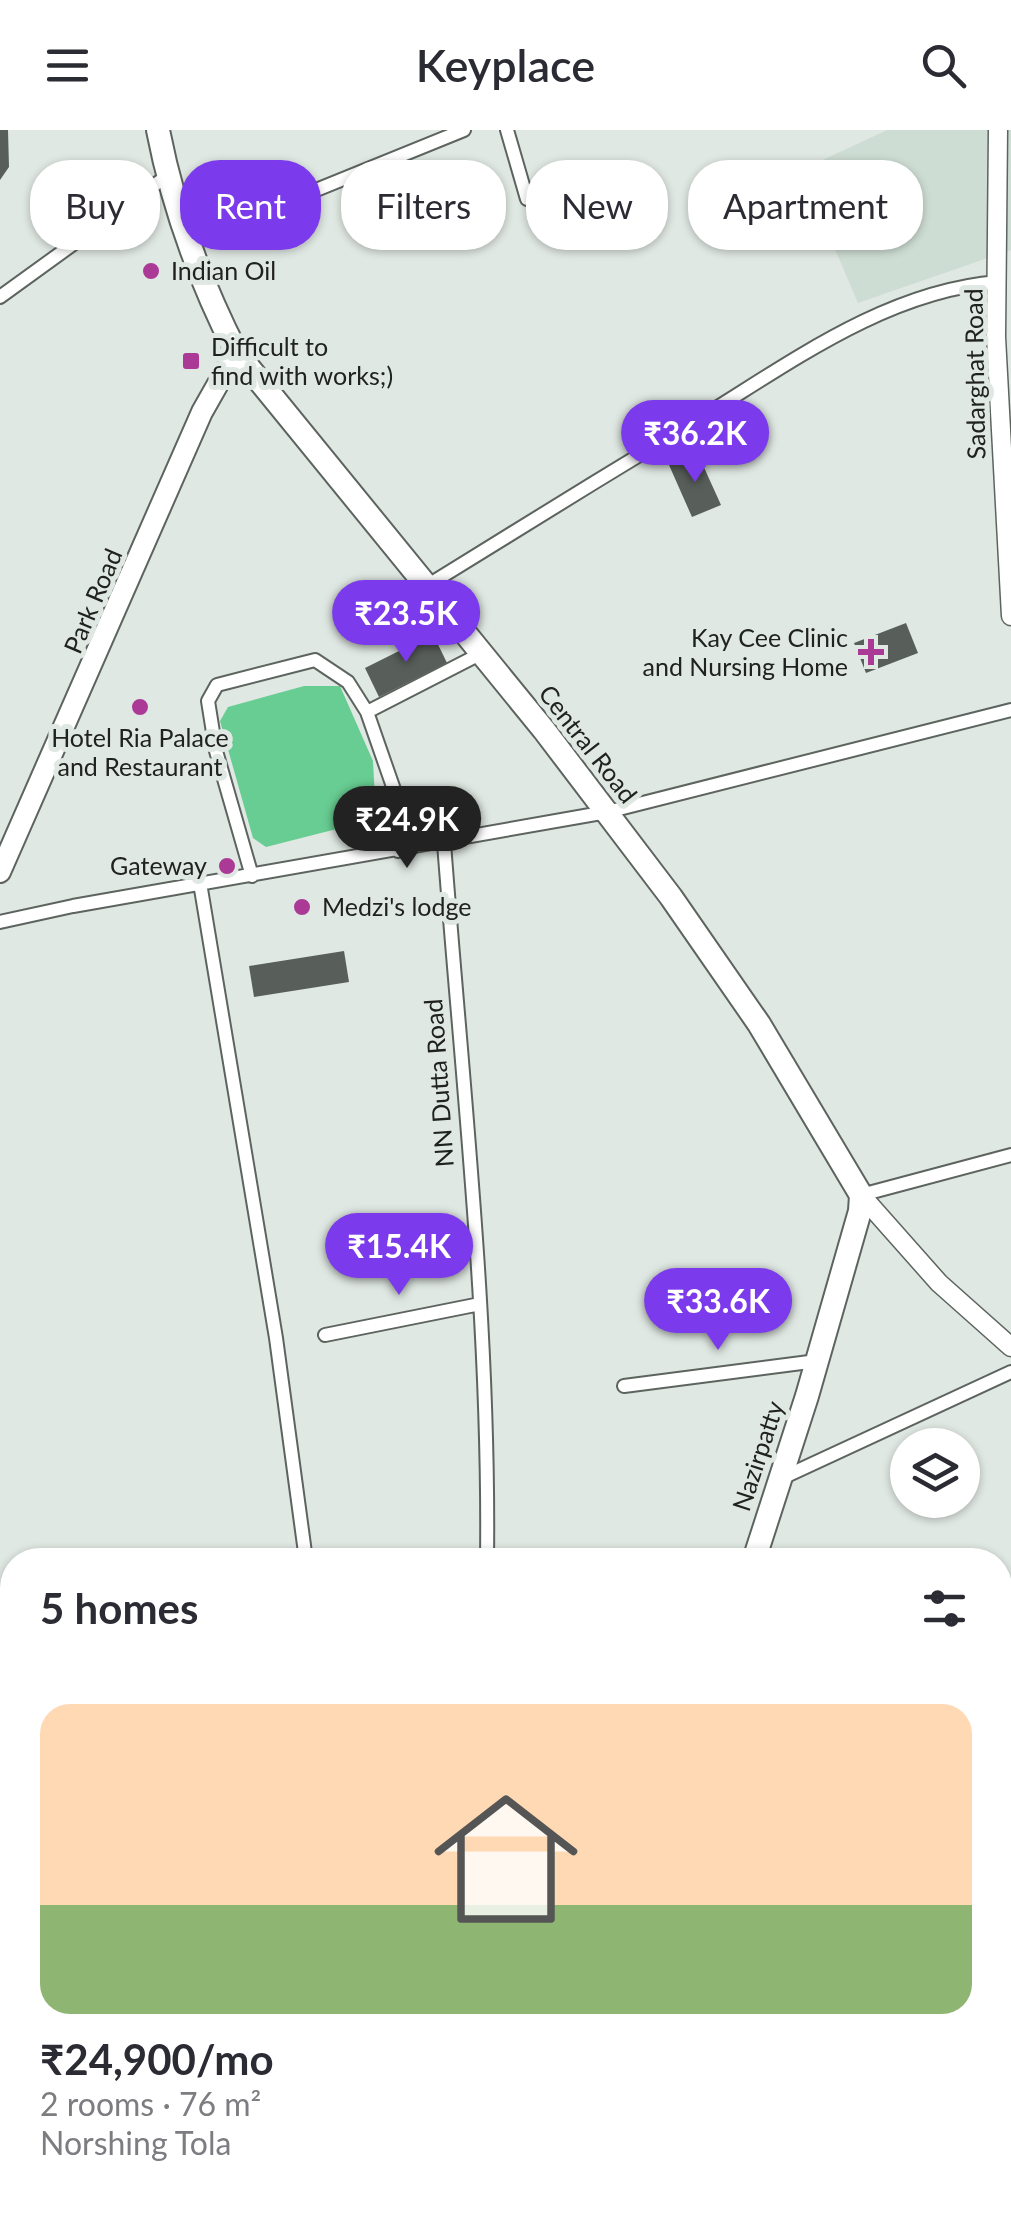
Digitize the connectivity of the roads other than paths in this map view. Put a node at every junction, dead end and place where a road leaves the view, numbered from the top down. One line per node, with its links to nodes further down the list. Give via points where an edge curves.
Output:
1 (158, 130): 5 (highway, Central Road)
2 (464, 130): 6 (street)
3 (507, 130): 7 (street)
4 (998, 130): 10 (street, Sadarghat Road)
5 (167, 176): 8 (highway, Central Road); 11 (street)
6 (321, 188)
7 (526, 196)
8 (180, 217)
9 (191, 250): 12 (highway, Central Road)
10 (998, 282): 13 (street, Sadarghat Road); 14 (street, via 929,294 802,354)
11 (0, 297)
12 (236, 352): 14 (highway, Central Road); 22 (main road, Park Road, via 202,412)
13 (1007, 472): 15 (street, Sadarghat Road)
14 (424, 587): 16 (highway, Central Road)
15 (1011, 616)
16 (480, 654): 18 (street); 19 (highway, Central Road)
17 (1011, 710): 19 (street)
18 (367, 712): 21 (street, via 398,802); 23 (street, via 348,682 316,660 216,685 208,701 216,751)
19 (607, 812): 20 (street); 27 (highway, Central Road, via 724,971)
20 (444, 843): 21 (street); 28 (street, NN Dutta Road)
21 (398, 851): 23 (street)
22 (0, 872)
23 (252, 876): 24 (street)
24 (200, 883): 25 (street); 35 (street)
25 (0, 922)
26 (1011, 1155): 27 (street)
27 (861, 1195): 30 (street, via 939,1282); 31 (highway, Nazirpatty)
28 (480, 1304): 29 (street); 36 (street, NN Dutta Road)
29 (325, 1335)
30 (1011, 1347)
31 (817, 1361): 33 (street); 34 (highway, Nazirpatty)
32 (1011, 1372): 34 (street)
33 (624, 1386)
34 (777, 1481): 37 (highway, Nazirpatty)
35 (304, 1548)
36 (487, 1548)
37 (757, 1548)

